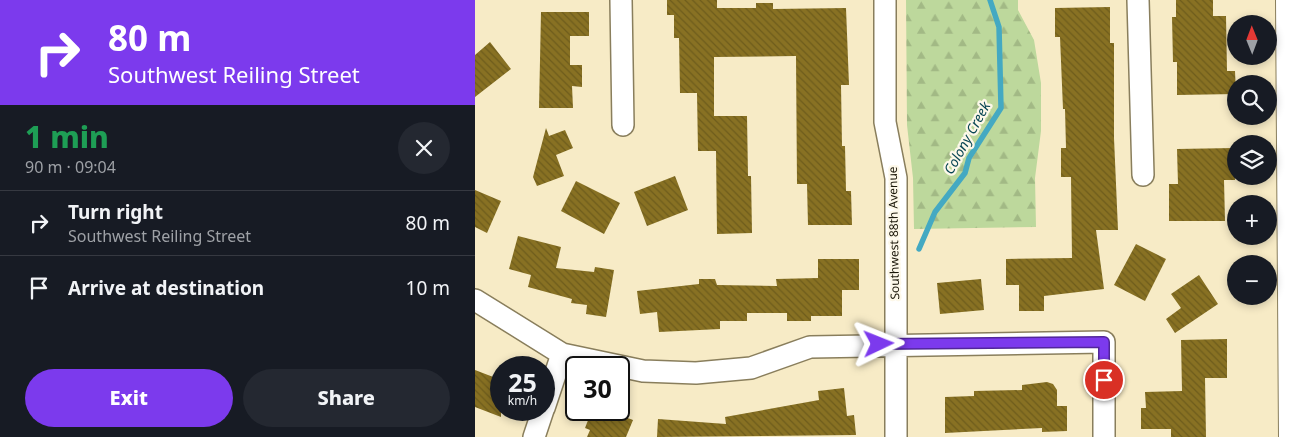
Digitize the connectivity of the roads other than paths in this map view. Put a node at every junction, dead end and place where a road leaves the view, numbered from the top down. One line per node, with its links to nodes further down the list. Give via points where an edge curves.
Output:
1 (621, 0): 5 (street)
2 (885, 0): 8 (street, Southwest 88th Avenue, via 885,122 896,178)
3 (1138, 0): 6 (street)
4 (1290, 0): 15 (main road)
5 (623, 126)
6 (1143, 175)
7 (475, 300): 9 (street)
8 (896, 343): 9 (street, via 810,346 751,368 696,373 643,371); 13 (street, Southwest 88th Avenue); 14 (street, via 1104,342)
9 (562, 354): 10 (street)
10 (555, 374)
11 (539, 421): 12 (street)
12 (534, 437)
13 (896, 437)
14 (1104, 437)
15 (1293, 437)

